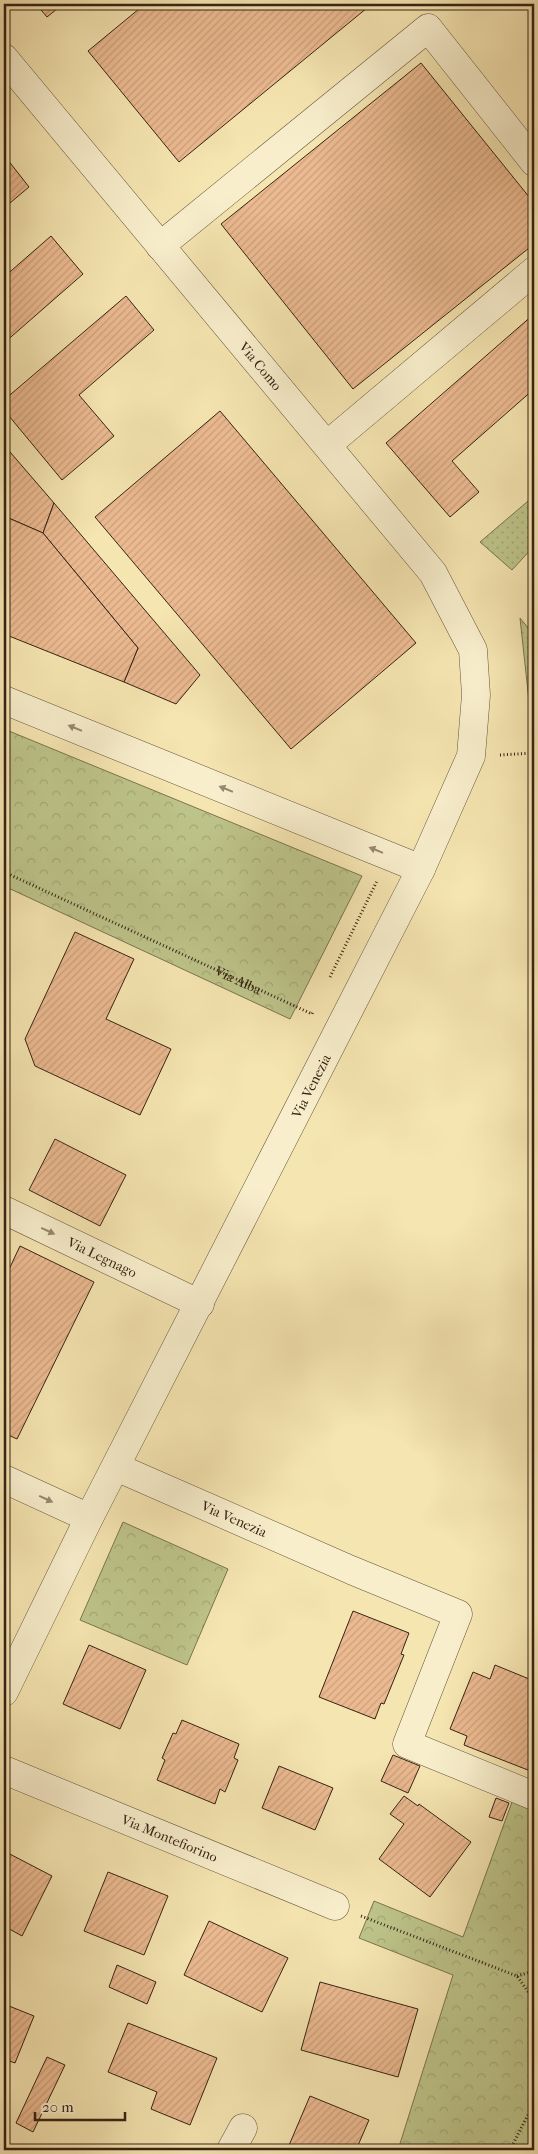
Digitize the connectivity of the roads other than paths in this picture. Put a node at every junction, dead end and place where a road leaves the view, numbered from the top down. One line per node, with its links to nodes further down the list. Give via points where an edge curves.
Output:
1 (4, 58): 3 (street, Via Como)
2 (534, 162): 3 (street, via 428,28)
3 (160, 246): 5 (street, Via Como)
4 (534, 271): 5 (street)
5 (327, 445): 6 (street, Via Como, via 432,573 473,650)
6 (476, 695): 8 (street, Via Venezia, via 471,756)
7 (4, 700): 8 (street, one-way to 7)
8 (421, 869): 10 (street, Via Venezia)
9 (4, 1210): 10 (street, Via Legnago, one-way to 10)
10 (200, 1304): 11 (street, Via Venezia)
11 (116, 1467): 13 (street, Via Venezia); 16 (street, Via Venezia, via 458,1614 407,1744)
12 (4, 1479): 13 (street, one-way to 13)
13 (89, 1518): 14 (street, Via Venezia)
14 (4, 1692)
15 (4, 1770): 17 (street, Via Montefiorino)
16 (534, 1796)
17 (335, 1906)

